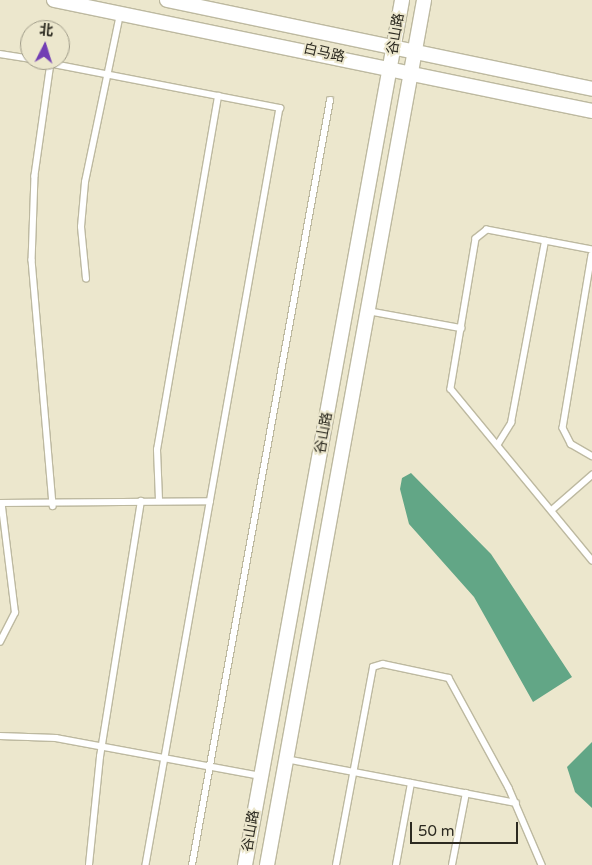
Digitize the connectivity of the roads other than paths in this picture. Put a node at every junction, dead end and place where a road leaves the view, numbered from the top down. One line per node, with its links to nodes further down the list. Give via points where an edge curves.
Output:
1 (54, 0): 5 (street, 白马路)
2 (168, 0): 6 (street, 白马路)
3 (402, 0): 6 (street, 谷山路)
4 (424, 0): 7 (street, 谷山路)
5 (120, 13): 11 (street, 白马路); 14 (lane)
6 (393, 47): 7 (street, 白马路); 11 (street, 谷山路)
7 (414, 52): 13 (street, 谷山路); 15 (street, 白马路)
8 (0, 54): 9 (lane)
9 (20, 58)
10 (70, 68): 14 (lane)
11 (390, 68): 13 (street, 白马路); 42 (street, 谷山路)
12 (50, 70): 32 (lane, via 36,167 32,260)
13 (410, 73): 18 (street, 白马路); 23 (street, 谷山路)
14 (107, 75): 16 (lane); 22 (lane, via 82,205)
15 (592, 90)
16 (218, 96): 28 (lane, via 157,450); 30 (lane, via 280,108)
17 (330, 100): 40 (lane)
18 (592, 111)
19 (545, 241): 20 (lane); 24 (lane, via 487,230 476,239); 25 (lane, via 511,424)
20 (592, 250)
21 (592, 256): 26 (lane, via 563,428 571,444)
22 (86, 279)
23 (368, 310): 24 (lane); 39 (street, 谷山路)
24 (461, 328): 25 (lane, via 452,393)
25 (498, 444): 33 (lane)
26 (592, 456)
27 (592, 475): 33 (lane)
28 (159, 500): 29 (lane); 30 (lane)
29 (141, 501): 32 (lane); 37 (lane)
30 (210, 501): 38 (lane)
31 (1, 505): 32 (lane); 35 (lane, via 15,613)
32 (53, 506)
33 (553, 508): 34 (lane)
34 (592, 560)
35 (0, 642)
36 (0, 736): 37 (lane, via 40,736)
37 (102, 747): 38 (lane); 46 (lane)
38 (164, 758): 40 (lane); 47 (lane)
39 (286, 759): 41 (lane); 50 (street, 谷山路)
40 (210, 766): 42 (lane); 48 (lane)
41 (354, 772): 43 (lane); 45 (lane, via 374,667 383,664 449,678); 51 (lane)
42 (261, 776): 49 (street, 谷山路)
43 (411, 783): 44 (lane); 52 (lane)
44 (466, 793): 45 (lane); 53 (lane)
45 (516, 803): 54 (lane)
46 (89, 865)
47 (146, 865)
48 (192, 865)
49 (245, 865)
50 (267, 865)
51 (336, 865)
52 (396, 865)
53 (452, 865)
54 (542, 865)

